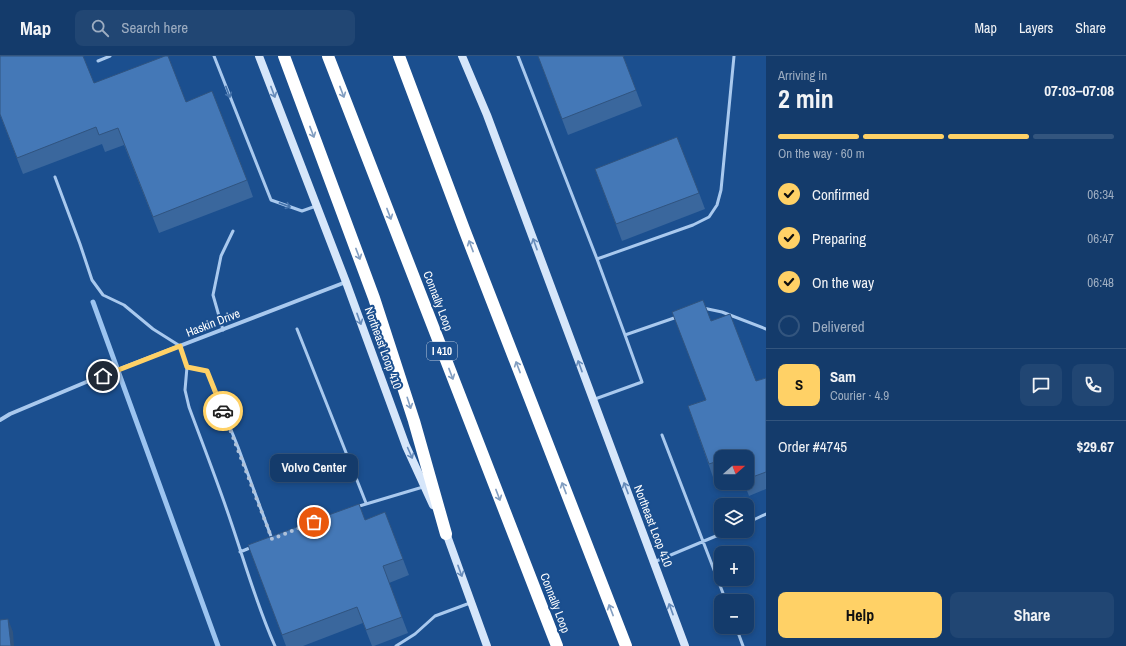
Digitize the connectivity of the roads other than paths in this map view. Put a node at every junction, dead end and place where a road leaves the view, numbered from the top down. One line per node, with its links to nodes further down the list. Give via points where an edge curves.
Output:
1 (110, 56): 10 (lane)
2 (214, 56): 12 (lane, one-way to 12, via 271,200 302,211)
3 (259, 56): 12 (main road, Northeast Loop 410, one-way to 12)
4 (284, 56): 32 (highway, one-way to 32, via 374,298 414,421)
5 (328, 56): 47 (highway, Connally Loop / I 410, one-way to 47)
6 (399, 56): 48 (highway, one-way to 6)
7 (462, 56): 24 (main road, Northeast Loop 410, one-way to 7, via 487,115)
8 (518, 56): 14 (lane)
9 (734, 56): 14 (lane, via 721,190 713,211 708,217 693,225)
10 (98, 61)
11 (55, 177): 22 (lane, via 92,280 104,295 124,305 153,329)
12 (316, 206): 15 (main road, Northeast Loop 410)
13 (233, 231): 20 (lane, via 221,256 214,295)
14 (597, 259): 21 (lane)
15 (346, 282): 20 (street, Haskin Drive); 27 (main road, Northeast Loop 410, one-way to 27, via 406,446)
16 (696, 311): 19 (lane, via 703,308 722,312)
17 (682, 316): 21 (lane)
18 (297, 329): 28 (lane)
19 (766, 329)
20 (223, 330): 22 (street, Haskin Drive)
21 (624, 335): 24 (lane, via 642,382)
22 (180, 346): 23 (lane); 25 (street, Haskin Drive, via 91,380)
23 (187, 367): 35 (lane, via 207,371); 39 (lane, via 185,390 189,407)
24 (593, 400): 40 (main road, Northeast Loop 410, one-way to 24)
25 (0, 420)
26 (662, 435): 37 (lane)
27 (424, 486): 28 (lane); 32 (main road, Northeast Loop 410)
28 (366, 503): 29 (lane)
29 (352, 508)
30 (766, 514): 31 (lane)
31 (754, 520)
32 (446, 534): 42 (main road, Northeast Loop 410, one-way to 42)
33 (279, 536): 35 (lane)
34 (714, 537): 37 (lane)
35 (272, 539): 36 (lane)
36 (266, 542)
37 (703, 542): 40 (lane); 41 (lane)
38 (253, 547): 39 (lane)
39 (240, 552): 44 (lane)
40 (654, 562): 49 (main road, Northeast Loop 410, one-way to 40)
41 (723, 594)
42 (471, 602): 45 (lane, via 435,616); 46 (main road, Northeast Loop 410)
43 (739, 634): 50 (lane)
44 (275, 646)
45 (396, 646)
46 (487, 646)
47 (557, 646)
48 (626, 646)
49 (685, 646)
50 (743, 646)

